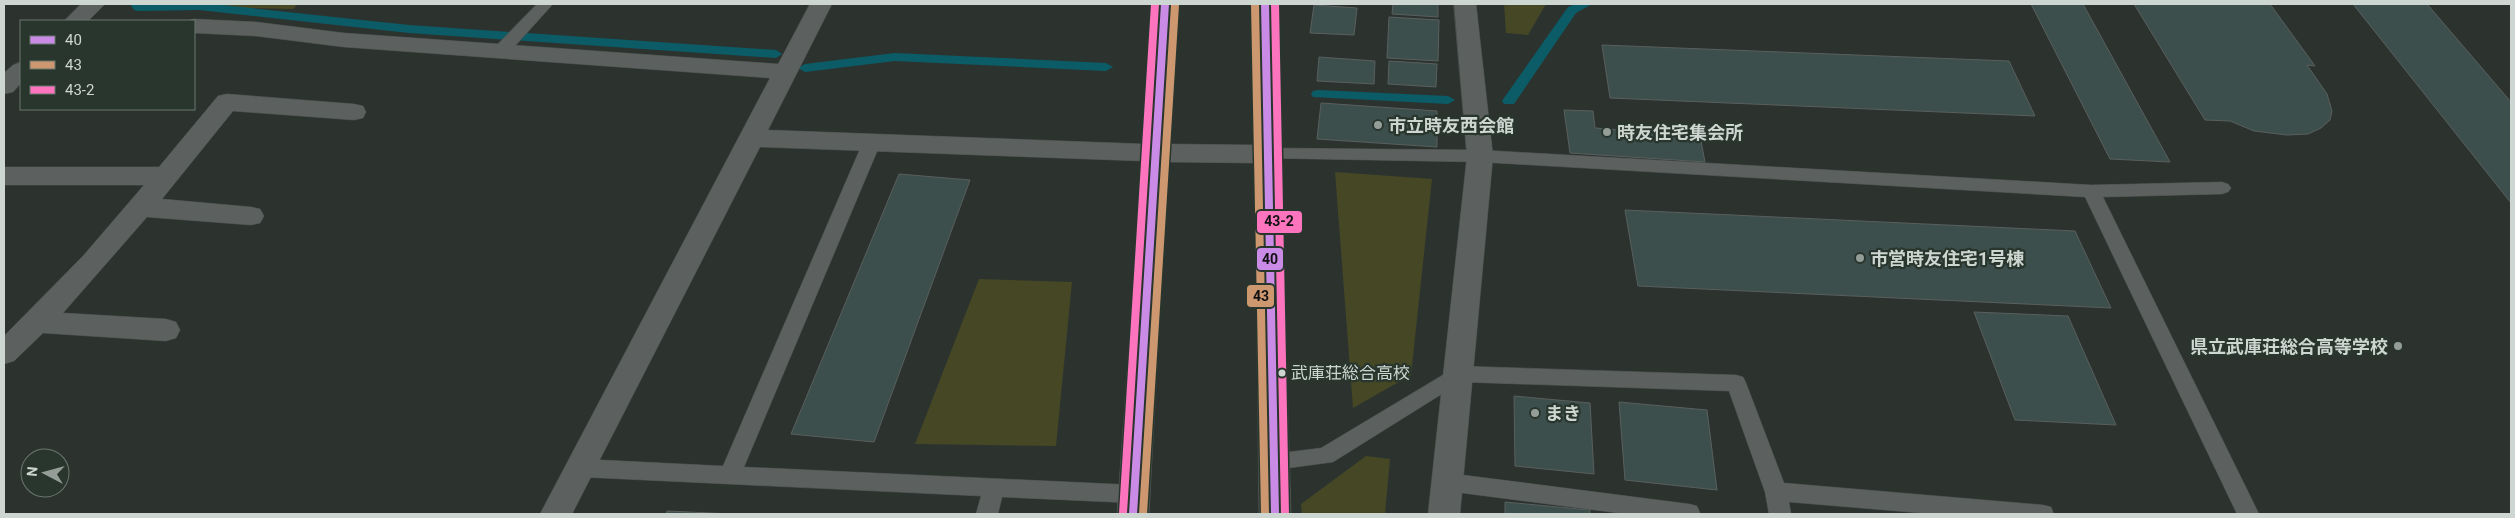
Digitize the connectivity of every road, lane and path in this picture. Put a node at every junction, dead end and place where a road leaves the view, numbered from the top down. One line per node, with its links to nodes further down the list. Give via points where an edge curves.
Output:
1 (94, 4): 7 (street)
2 (545, 4): 9 (lane)
3 (821, 4): 11 (street)
4 (1165, 4): 16 (street)
5 (1264, 4): 17 (street)
6 (1465, 4): 18 (street)
7 (76, 20)
8 (195, 26): 9 (street)
9 (500, 52): 11 (street)
10 (20, 71): 12 (street)
11 (787, 72): 14 (street)
12 (4, 86)
13 (354, 112): 20 (street, via 227,102)
14 (754, 138): 15 (street); 30 (street)
15 (872, 142): 16 (street); 31 (lane)
16 (1156, 153): 17 (street); 35 (street)
17 (1269, 154): 18 (lane); 29 (street)
18 (1480, 156): 22 (lane); 28 (street)
19 (4, 176): 20 (street)
20 (166, 176): 23 (street)
21 (2222, 188): 22 (lane)
22 (2091, 191): 43 (lane)
23 (141, 207): 24 (street); 25 (street)
24 (251, 216)
25 (38, 322): 26 (street); 27 (street)
26 (166, 330)
27 (4, 353)
28 (1458, 374): 29 (lane, via 1325,456); 32 (street); 34 (lane, via 1736,383)
29 (1274, 461): 39 (street)
30 (581, 468): 31 (lane); 37 (street)
31 (730, 475): 33 (lane)
32 (1448, 482): 36 (lane); 40 (street)
33 (994, 487): 35 (lane); 38 (lane)
34 (1776, 492): 41 (lane); 42 (lane)
35 (1133, 504)
36 (1689, 513)
37 (556, 514)
38 (987, 514)
39 (1275, 514)
40 (1444, 514)
41 (1780, 514)
42 (2043, 514)
43 (2248, 514)

